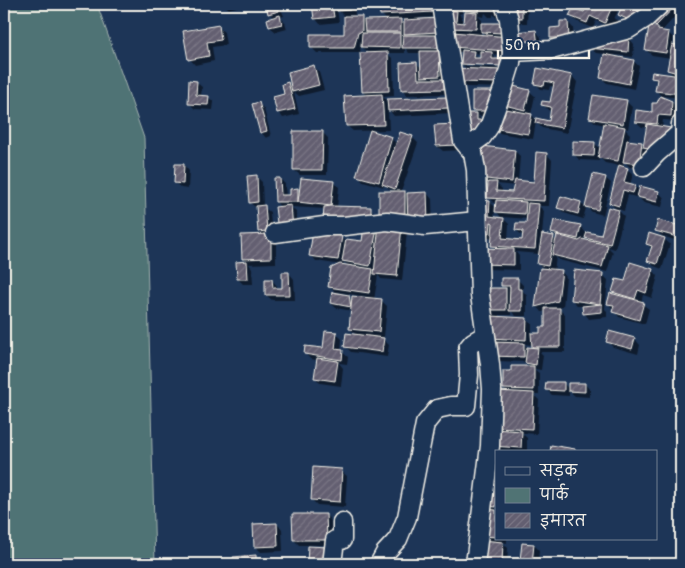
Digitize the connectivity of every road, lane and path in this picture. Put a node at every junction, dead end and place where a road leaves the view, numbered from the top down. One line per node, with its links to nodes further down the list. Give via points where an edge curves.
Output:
1 (441, 4): 6 (street, via 463,141)
2 (504, 4): 4 (street)
3 (661, 4): 4 (street, via 629,29 551,50)
4 (512, 52): 6 (street, via 504,89 489,127)
5 (681, 124): 7 (street, via 680,134)
6 (468, 147): 8 (street, via 473,153 476,170)
7 (644, 167)
8 (477, 221): 9 (street, via 425,226 387,221); 10 (street)
9 (275, 233)
10 (485, 335): 13 (street, via 468,348 466,406 437,409 425,424 407,517 398,539); 14 (street, via 490,364 492,418)
11 (342, 522): 12 (street, via 342,540 335,540)
12 (332, 564)
13 (378, 564)
14 (475, 564)

